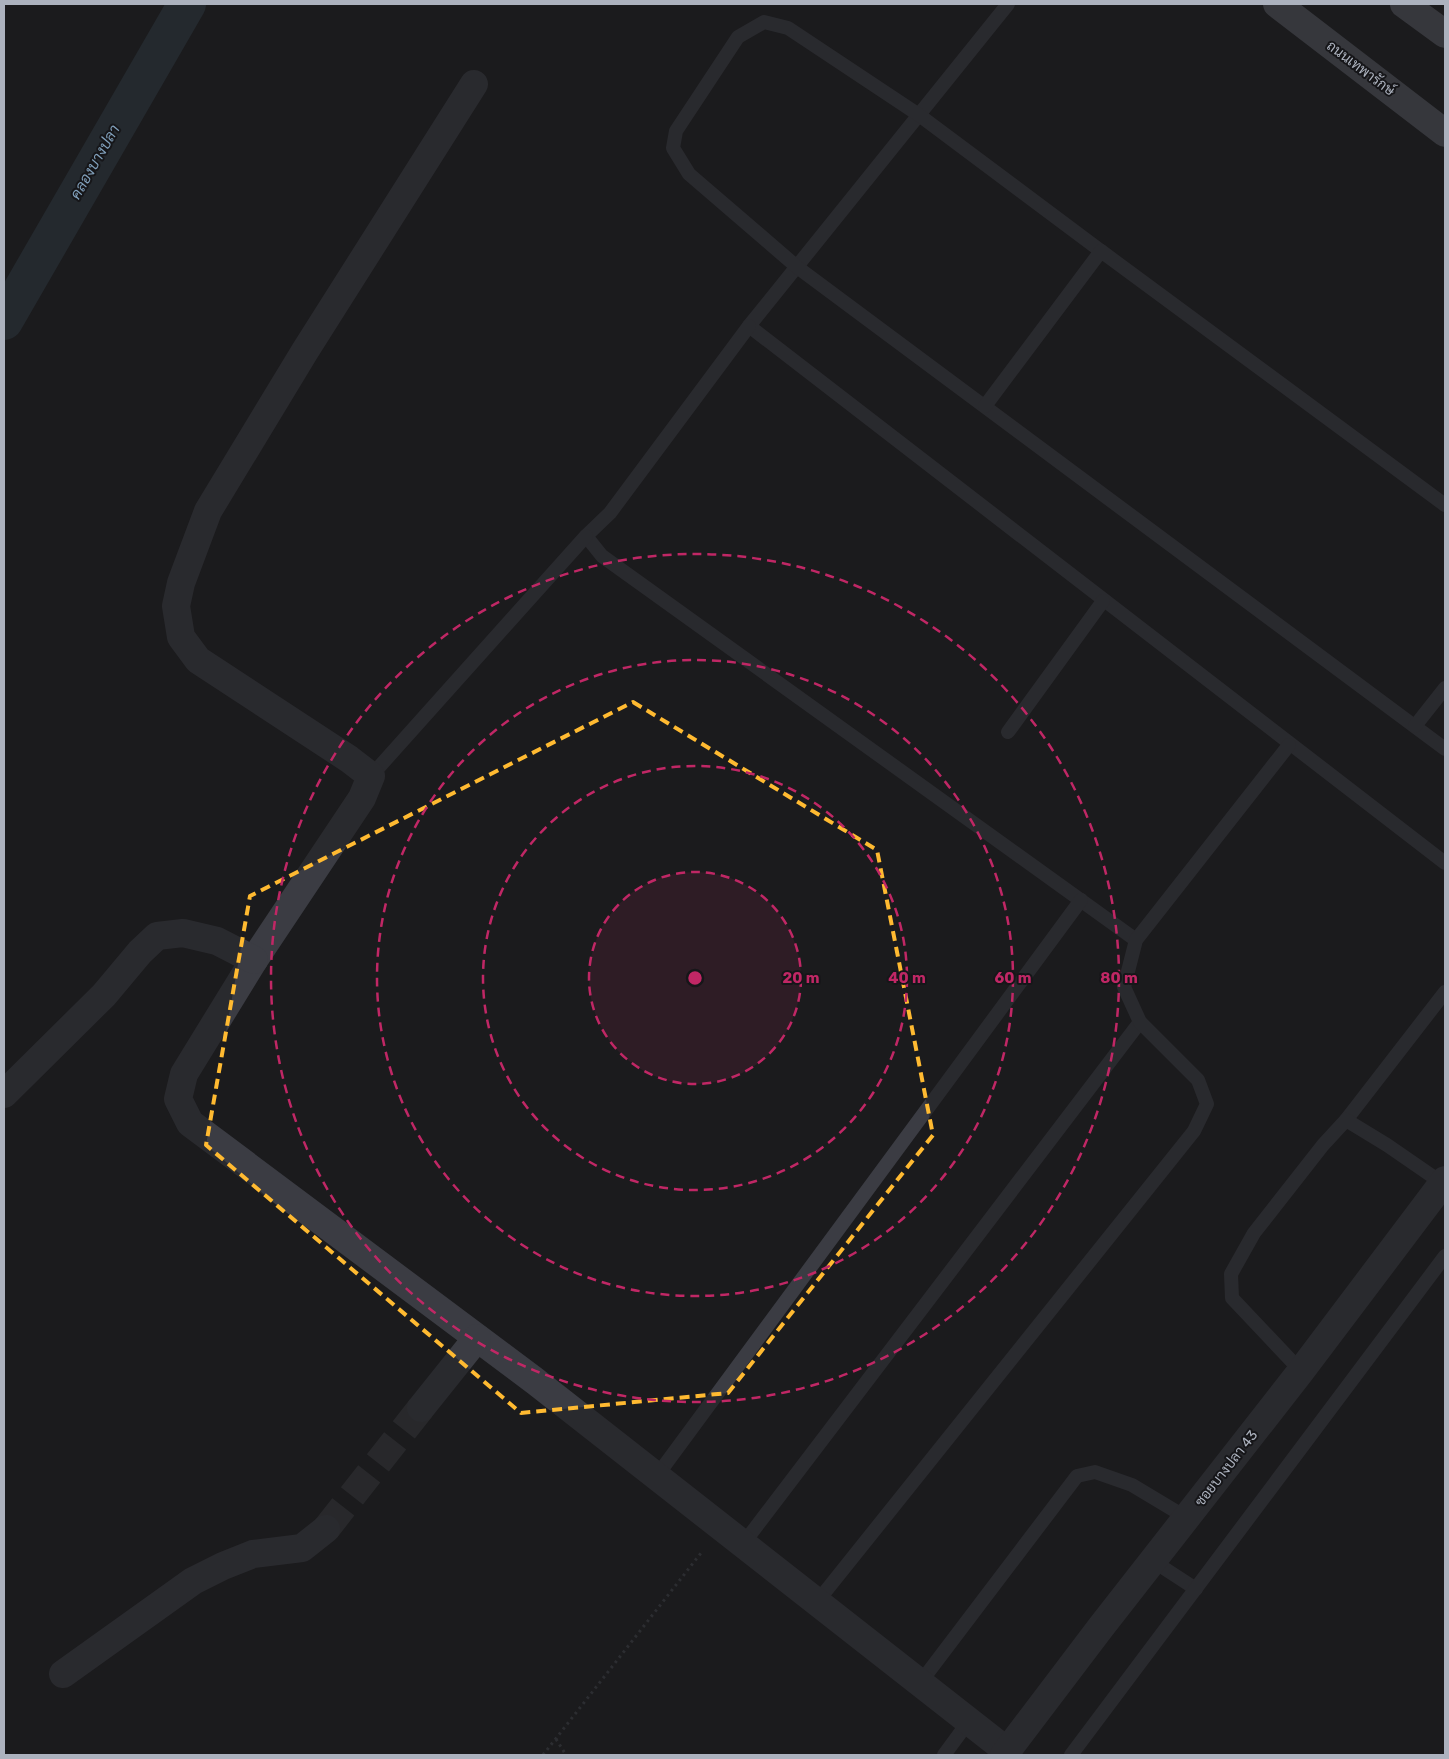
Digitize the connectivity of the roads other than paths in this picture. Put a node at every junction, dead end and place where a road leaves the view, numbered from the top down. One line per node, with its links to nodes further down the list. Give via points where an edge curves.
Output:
1 (1008, 4): 6 (lane)
2 (1277, 4): 7 (main road, ถนนเทพารักษ์)
3 (1404, 4): 4 (main road)
4 (1445, 34)
5 (474, 84): 20 (street, via 208,511 181,583 176,606 181,637 198,660)
6 (919, 115): 8 (lane); 9 (lane); 9 (lane, via 788,28 764,22 738,37 676,131 673,148 689,174)
7 (1445, 132)
8 (1101, 251): 11 (lane); 12 (lane)
9 (797, 267): 10 (lane); 11 (lane)
10 (749, 326): 13 (lane, via 610,513); 14 (lane)
11 (985, 406): 16 (lane)
12 (1445, 505)
13 (586, 536): 20 (lane); 22 (lane, via 602,556)
14 (1103, 601): 17 (lane); 18 (lane)
15 (1445, 688): 16 (lane)
16 (1415, 726): 19 (lane)
17 (1008, 732)
18 (1289, 745): 21 (lane); 23 (lane)
19 (1445, 749)
20 (371, 776): 24 (street, via 362,798)
21 (1445, 864)
22 (1081, 900): 23 (lane); 34 (lane)
23 (1136, 940): 26 (lane, via 1124,987)
24 (254, 960): 27 (street, via 217,941 184,933 157,936 104,995); 31 (street, via 184,1074 178,1099 190,1124)
25 (1445, 992): 28 (lane)
26 (1140, 1022): 37 (lane); 40 (lane, via 1198,1080 1207,1104 1194,1131)
27 (4, 1094)
28 (1346, 1120): 29 (lane); 32 (lane, via 1254,1233 1230,1274 1232,1298)
29 (1444, 1182): 32 (street, ซอยบางปลา 43)
30 (1445, 1256): 39 (lane)
31 (477, 1338): 33 (street); 34 (street)
32 (1301, 1371): 35 (street, ซอยบางปลา 43)
33 (421, 1408)
34 (656, 1477): 37 (street)
35 (1187, 1518): 38 (street, ซอยบางปลา 43); 42 (lane, via 1132,1485 1095,1472 1077,1476)
36 (326, 1529): 41 (street, via 302,1548 253,1554 193,1581)
37 (743, 1544): 40 (street)
38 (1153, 1560): 39 (lane); 44 (street, ซอยบางปลา 43)
39 (1196, 1589): 46 (lane)
40 (817, 1602): 42 (street)
41 (63, 1674)
42 (920, 1683): 43 (street)
43 (970, 1721): 44 (street); 45 (lane)
44 (1006, 1753)
45 (944, 1755)
46 (1071, 1755)

